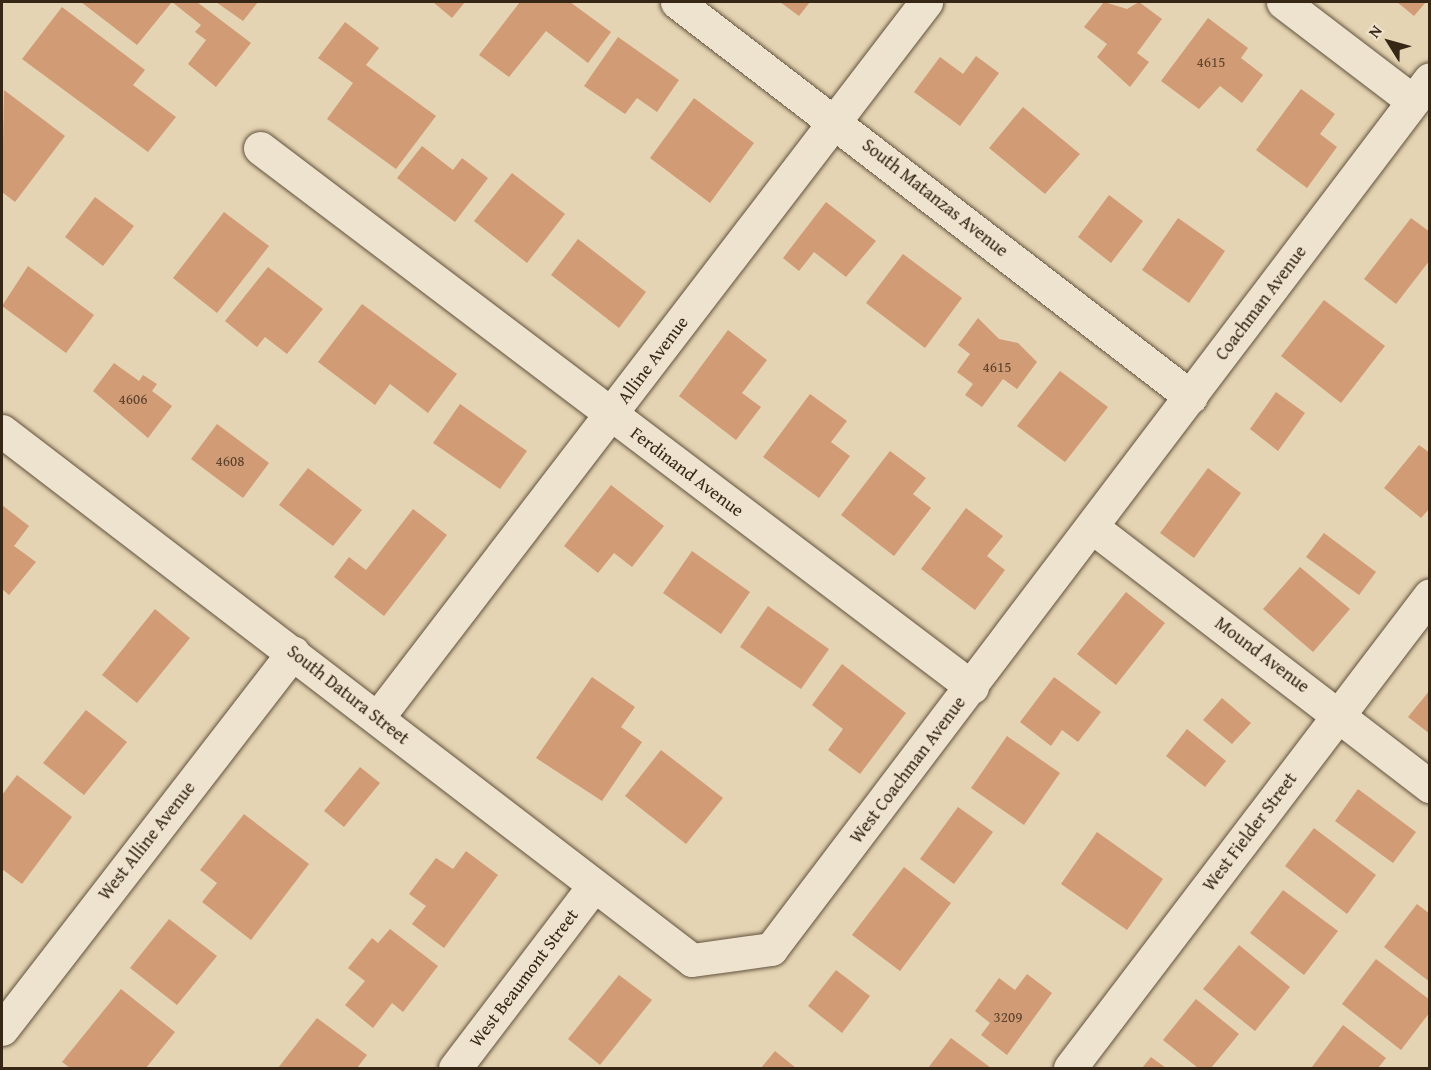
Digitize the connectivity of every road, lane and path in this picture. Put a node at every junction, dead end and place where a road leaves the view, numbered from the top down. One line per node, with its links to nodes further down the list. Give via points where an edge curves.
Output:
1 (677, 2): 5 (street, South Matanzas Avenue)
2 (926, 2): 5 (street, Alline Avenue)
3 (1283, 2): 4 (street)
4 (1421, 90): 7 (street, Coachman Avenue)
5 (836, 122): 7 (street, South Matanzas Avenue); 8 (street, Alline Avenue)
6 (260, 148): 8 (street, Ferdinand Avenue)
7 (1191, 397): 10 (street, Coachman Avenue)
8 (612, 415): 13 (street, Ferdinand Avenue); 15 (street, Alline Avenue)
9 (2, 431): 12 (street, South Datura Street)
10 (1092, 527): 13 (street, West Coachman Avenue); 14 (street, Mound Avenue)
11 (1430, 595): 14 (street, West Fielder Street)
12 (293, 652): 15 (street, South Datura Street); 19 (street, West Alline Avenue)
13 (972, 687): 18 (street, West Coachman Avenue, via 771,949)
14 (1340, 714): 16 (street, Mound Avenue); 21 (street, West Fielder Street)
15 (378, 717): 17 (street, South Datura Street)
16 (1430, 786)
17 (592, 888): 18 (street, South Datura Street); 20 (street, West Beaumont Street)
18 (692, 960)
19 (2, 1029)
20 (455, 1068)
21 (1070, 1068)

